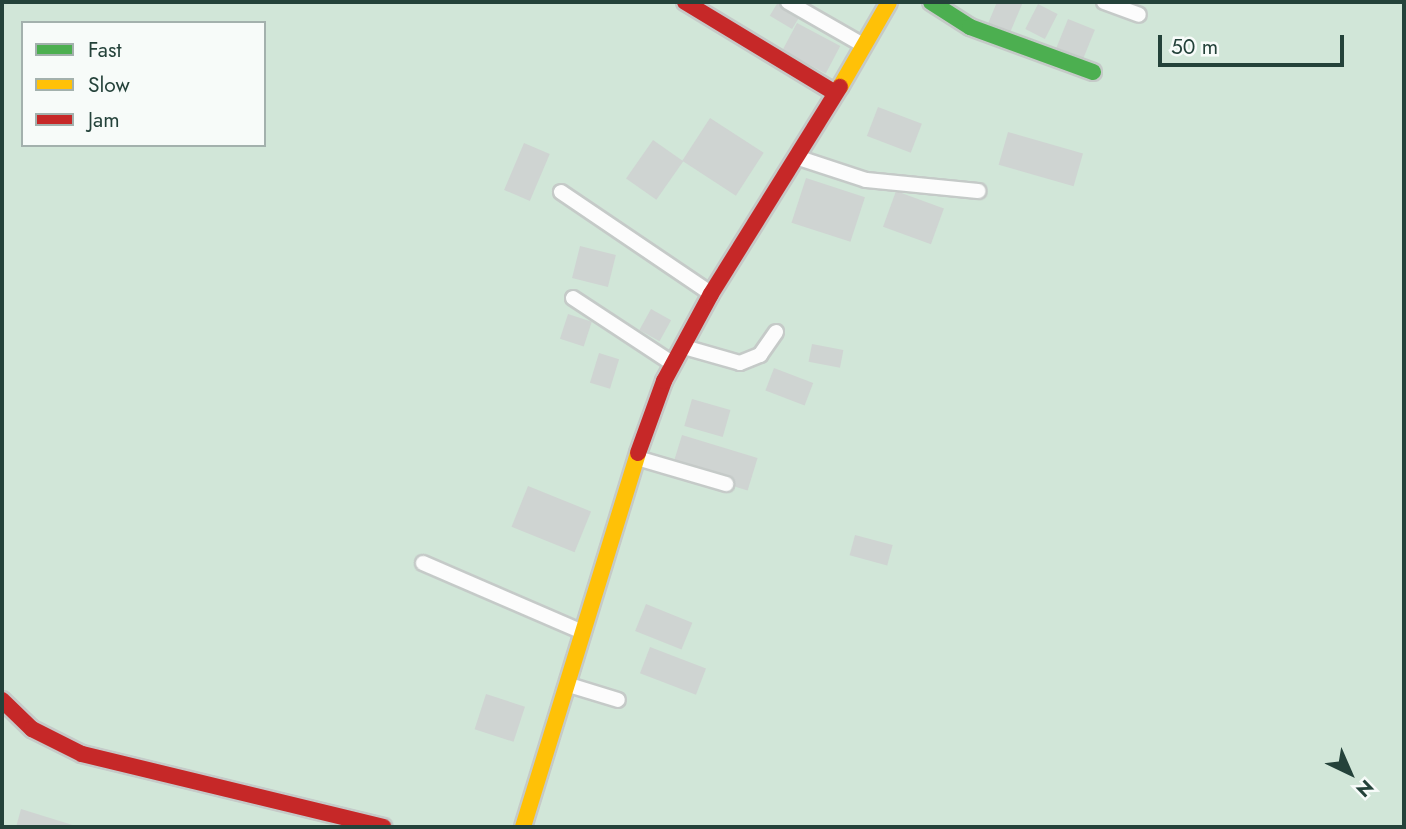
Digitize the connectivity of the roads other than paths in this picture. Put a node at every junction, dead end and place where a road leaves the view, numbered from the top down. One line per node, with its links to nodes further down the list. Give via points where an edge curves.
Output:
1 (685, 2): 9 (street)
2 (788, 2): 7 (lane)
3 (889, 2): 7 (street)
4 (931, 2): 8 (street, via 970,27)
5 (1104, 2): 6 (lane)
6 (1139, 15)
7 (864, 46): 9 (street)
8 (1093, 72)
9 (835, 93): 10 (street)
10 (800, 158): 11 (lane, via 866,180); 13 (street)
11 (978, 191)
12 (561, 192): 13 (lane)
13 (711, 294): 16 (street)
14 (573, 298): 17 (lane)
15 (776, 332): 16 (lane, via 760,355 740,363)
16 (683, 346): 17 (street)
17 (673, 364): 18 (street)
18 (636, 458): 19 (lane); 21 (street)
19 (726, 484)
20 (424, 563): 21 (lane)
21 (581, 632): 22 (street)
22 (564, 684): 24 (lane); 26 (street)
23 (2, 700): 25 (street, via 32,729 82,754)
24 (618, 700)
25 (383, 827)
26 (523, 827)

